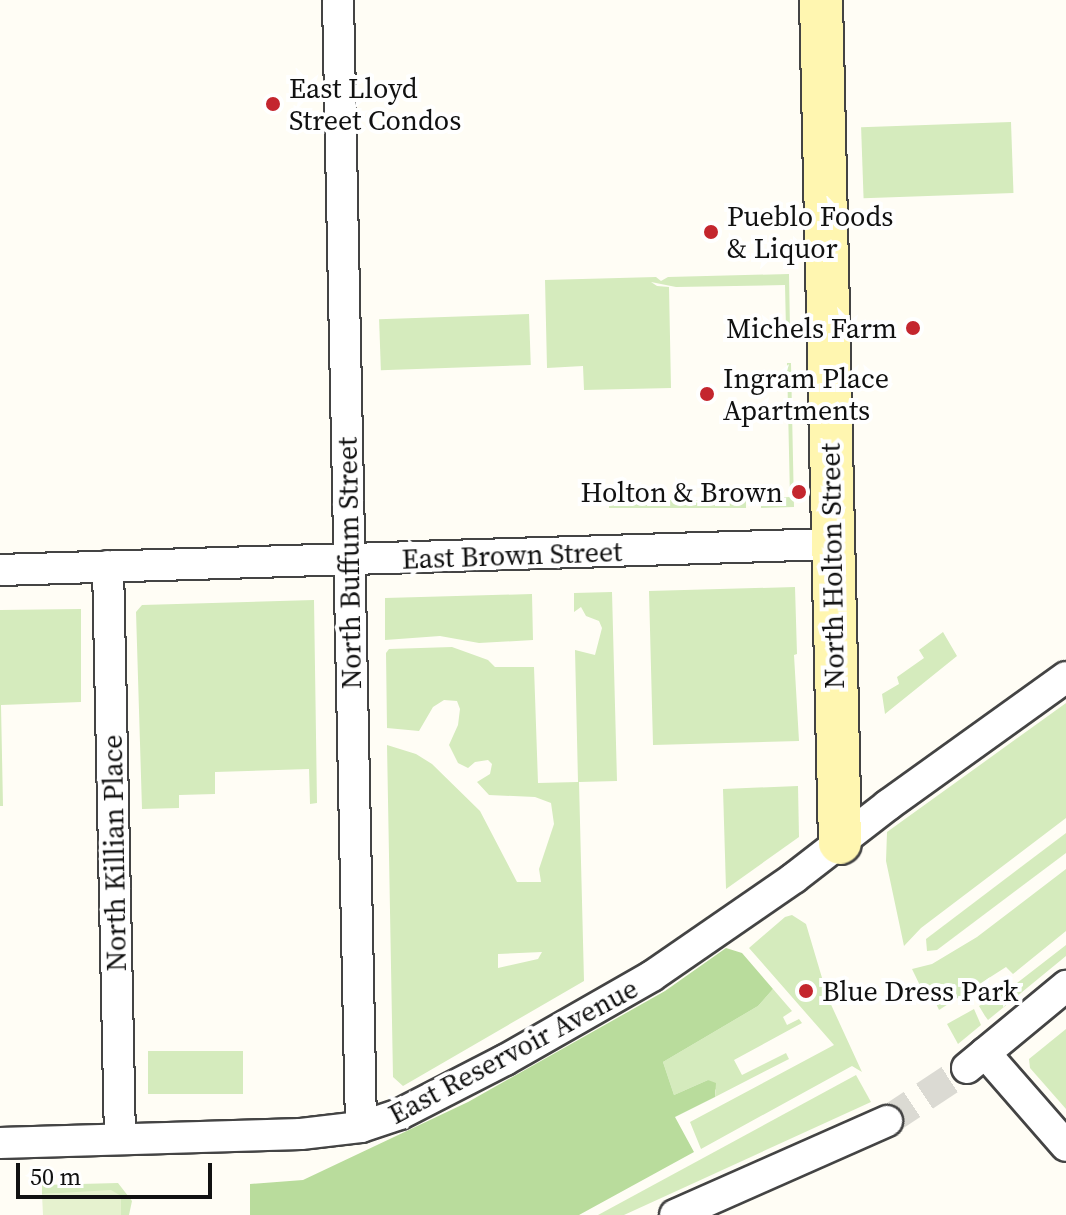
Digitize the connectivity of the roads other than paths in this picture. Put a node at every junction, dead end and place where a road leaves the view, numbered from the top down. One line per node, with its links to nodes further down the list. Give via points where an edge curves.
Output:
1 (338, 0): 4 (street, North Buffum Street)
2 (821, 0): 3 (main road, North Holton Street)
3 (832, 544): 4 (street, East Brown Street); 8 (main road, North Holton Street)
4 (349, 561): 5 (street, East Brown Street); 11 (street, North Buffum Street)
5 (108, 566): 6 (street, East Brown Street); 12 (street, North Killian Place)
6 (0, 570)
7 (1066, 677): 8 (street, East Reservoir Avenue)
8 (840, 843): 11 (street, East Reservoir Avenue, via 652,976 455,1086)
9 (1066, 986): 14 (street, via 976,1060)
10 (887, 1121): 15 (street)
11 (361, 1127): 12 (street, East Reservoir Avenue, via 301,1134)
12 (120, 1139): 13 (street, East Reservoir Avenue)
13 (0, 1143)
14 (1066, 1146)
15 (675, 1215)

